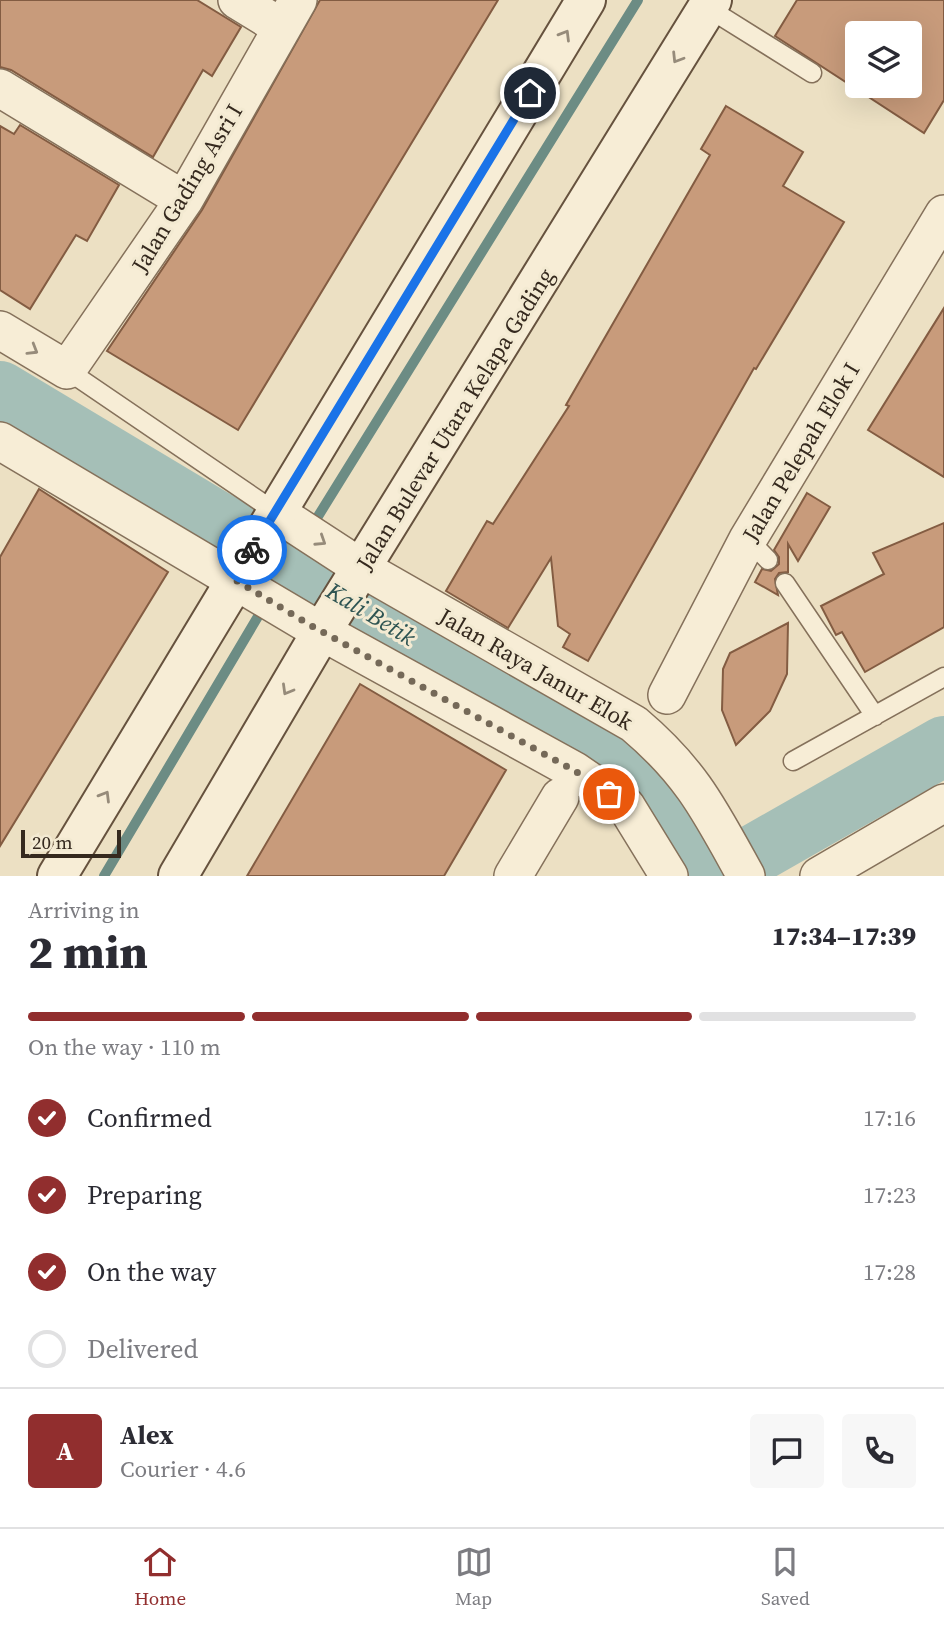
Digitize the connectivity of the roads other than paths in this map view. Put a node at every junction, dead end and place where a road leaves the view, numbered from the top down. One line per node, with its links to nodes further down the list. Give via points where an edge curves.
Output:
1 (237, 0): 4 (street)
2 (586, 0): 12 (main road, one-way to 2)
3 (710, 4): 5 (lane); 13 (main road, Jalan Bulevar Utara Kelapa Gading, one-way to 13)
4 (290, 14): 7 (street, Jalan Gading Asri I)
5 (812, 73)
6 (0, 88): 7 (street)
7 (184, 200): 10 (street, Jalan Gading Asri I)
8 (944, 214): 18 (street, Jalan Pelepah Elok I, via 758,549)
9 (0, 330): 10 (street, one-way to 10)
10 (66, 370): 12 (lane)
11 (4, 451): 14 (street)
12 (278, 520): 13 (street, Jalan Raya Janur Elok, one-way to 13); 14 (main road)
13 (358, 569): 16 (main road, Jalan Bulevar Utara Kelapa Gading); 23 (street, Jalan Raya Janur Elok, via 634,724 668,753 695,786)
14 (242, 580): 16 (street); 24 (main road, one-way to 14)
15 (785, 583): 19 (lane)
16 (319, 627): 25 (main road, Jalan Bulevar Utara Kelapa Gading, one-way to 25); 27 (street, via 575,771 626,806)
17 (944, 677): 19 (lane)
18 (667, 695)
19 (875, 716): 20 (lane)
20 (793, 761)
21 (560, 797): 26 (street)
22 (944, 803): 28 (street)
23 (741, 867)
24 (57, 876)
25 (178, 876)
26 (513, 876)
27 (668, 876)
28 (819, 876)

